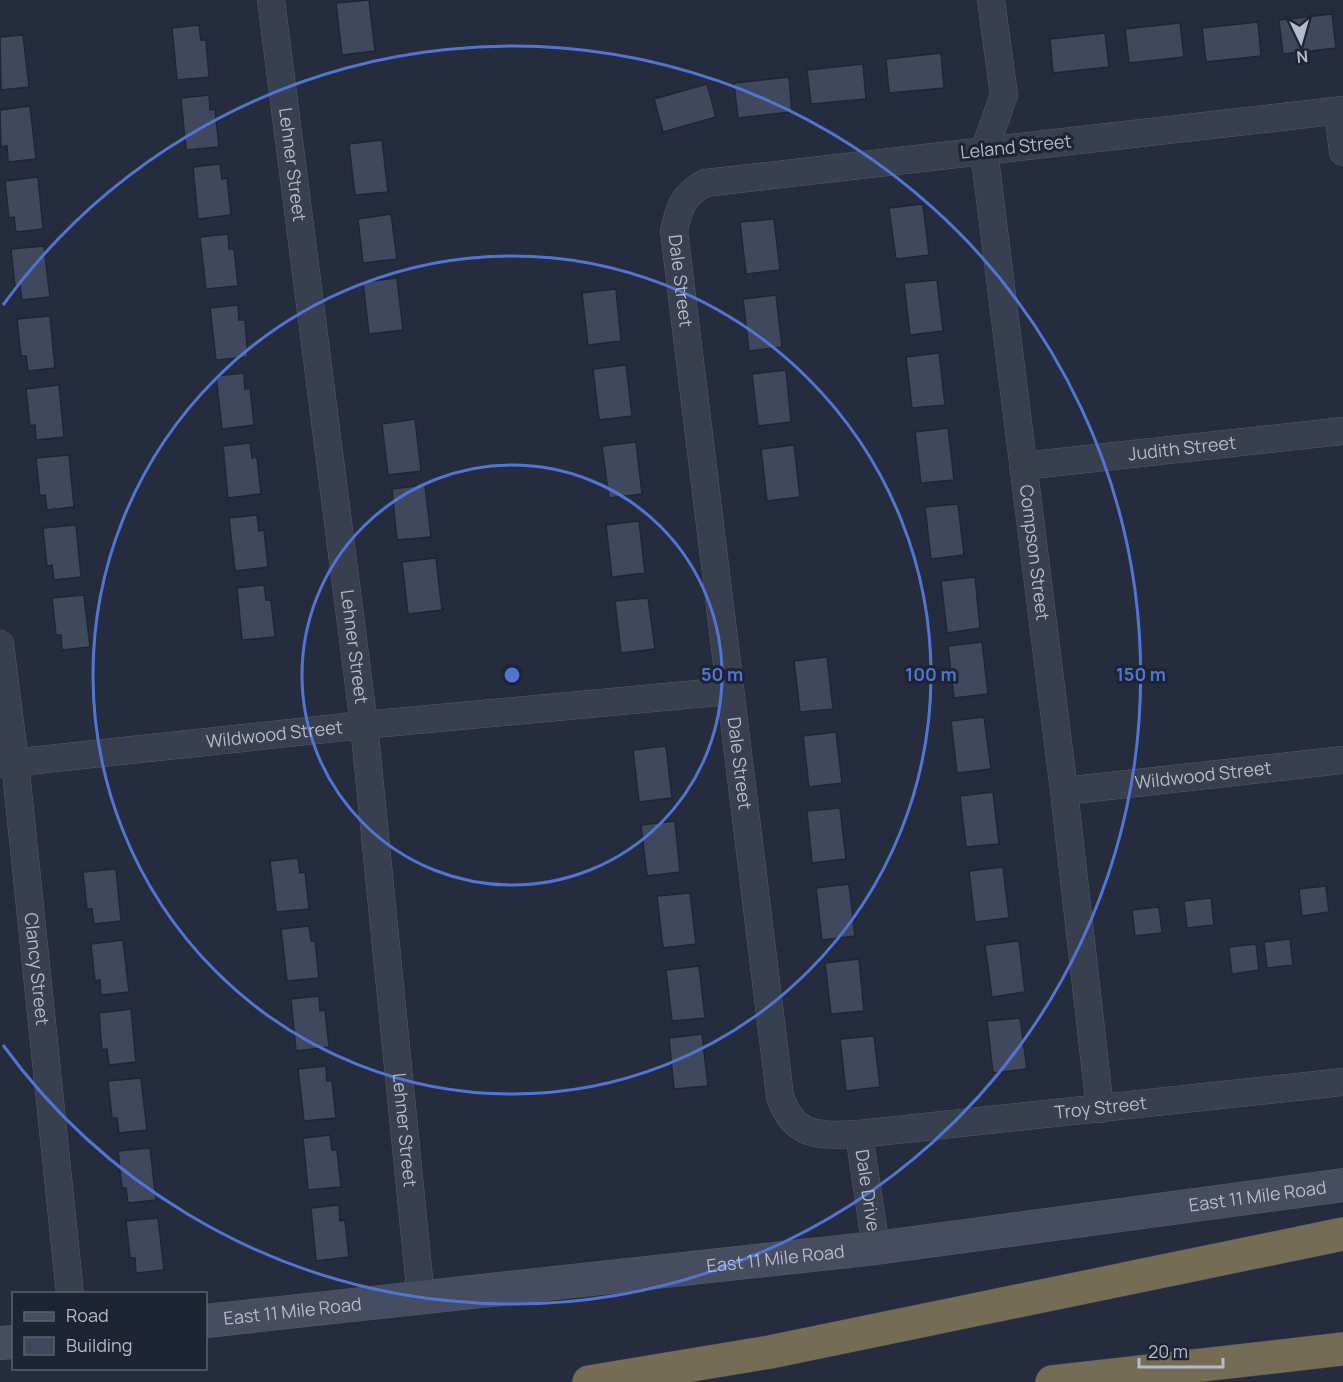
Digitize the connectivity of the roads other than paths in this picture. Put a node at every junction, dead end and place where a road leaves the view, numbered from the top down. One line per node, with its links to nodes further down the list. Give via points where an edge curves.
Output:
1 (271, 0): 11 (street, Lehner Street)
2 (991, 0): 4 (street, Compson Street, via 1004,95)
3 (1340, 111): 4 (street, Leland Street); 5 (street)
4 (984, 151): 6 (street, Leland Street, via 705,183); 8 (street, Compson Street)
5 (1343, 152)
6 (691, 191): 10 (street, Dale Street, via 677,217 675,240)
7 (1343, 431): 8 (street, Judith Street)
8 (1023, 466): 14 (street, Compson Street)
9 (0, 644): 13 (street, Clancy Street)
10 (729, 691): 11 (street, Wildwood Street); 17 (street, Dale Street, via 784,1112 812,1133)
11 (364, 725): 13 (street, Wildwood Street); 22 (street, Lehner Street)
12 (1343, 760): 14 (street, Wildwood Street)
13 (8, 763): 21 (street, Clancy Street)
14 (1064, 791): 16 (street, Compson Street)
15 (1343, 1082): 16 (street, Troy Street)
16 (1100, 1109): 17 (street, Troy Street)
17 (859, 1134): 20 (street, Dale Drive)
18 (1343, 1185): 20 (main road, East 11 Mile Road)
19 (1343, 1234): 25 (highway, via 770,1352)
20 (876, 1248): 22 (main road, East 11 Mile Road)
21 (70, 1292)
22 (421, 1298): 23 (main road, East 11 Mile Road)
23 (207, 1321)
24 (1343, 1349): 26 (highway)
25 (589, 1382)
26 (1052, 1382)

